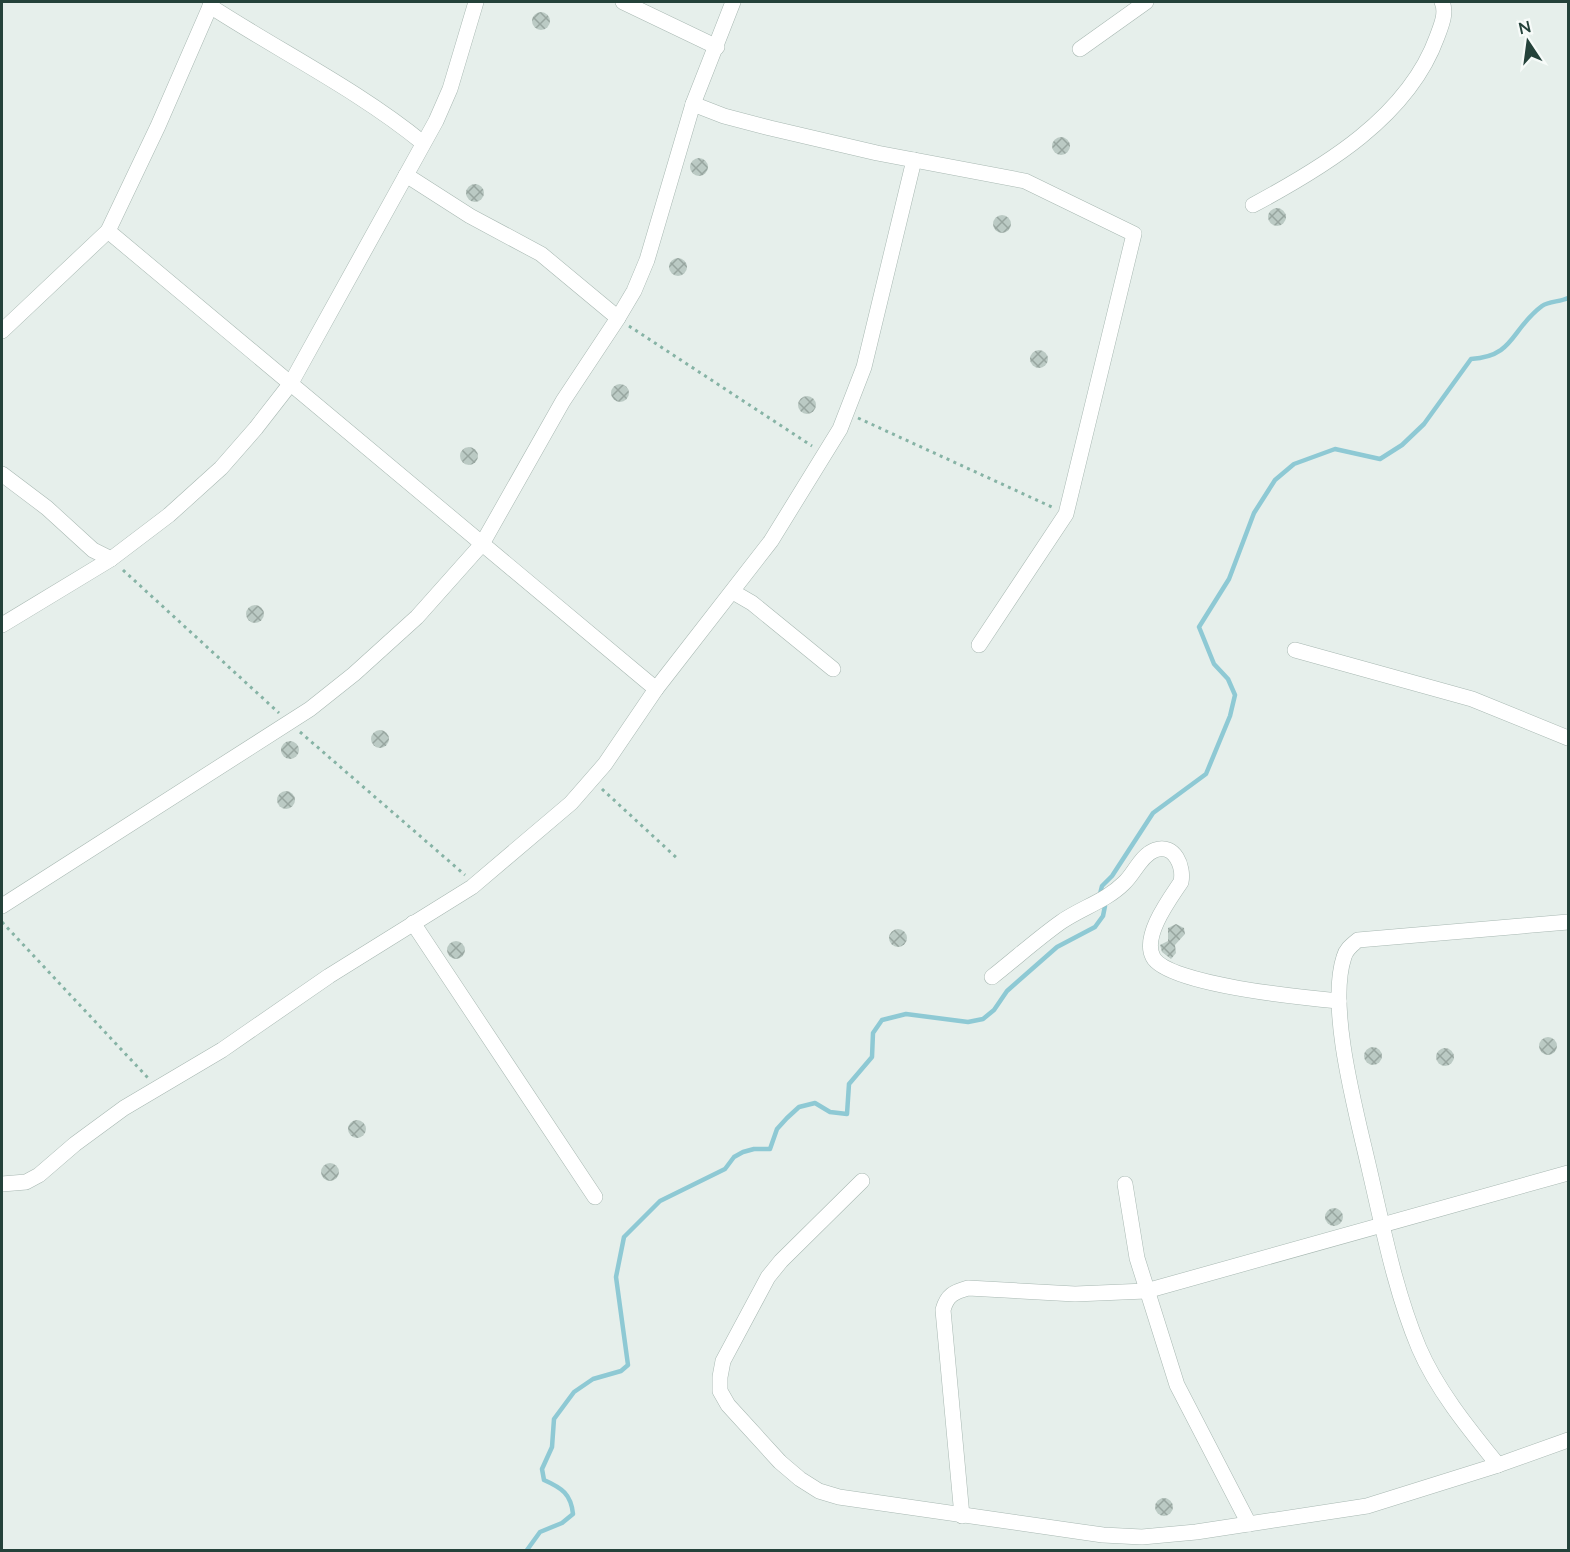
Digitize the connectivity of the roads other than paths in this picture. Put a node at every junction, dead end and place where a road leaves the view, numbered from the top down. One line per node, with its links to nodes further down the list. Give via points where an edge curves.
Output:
1 (476, 2): 10 (street, via 450,89)
2 (623, 2): 7 (street)
3 (733, 2): 7 (street)
4 (1146, 2): 8 (street)
5 (1442, 2): 13 (street, via 1443,19 1435,43 1401,97 1339,152)
6 (211, 4): 10 (street, via 271,46 385,112); 14 (street, via 159,126)
7 (717, 47): 9 (street)
8 (1080, 49)
9 (693, 104): 11 (street, via 742,121); 15 (street, via 647,260)
10 (423, 143): 12 (street)
11 (914, 160): 21 (street, via 864,367 847,412 771,541); 23 (street, via 1025,181 1134,234 1066,514)
12 (406, 175): 15 (street, via 470,216 541,254); 17 (street)
13 (1253, 205)
14 (108, 231): 16 (street); 17 (street)
15 (618, 318): 19 (street, via 563,400)
16 (2, 331)
17 (291, 383): 19 (street); 20 (street, via 221,468 169,515)
18 (2, 474): 20 (street, via 93,549)
19 (482, 543): 26 (street); 28 (street, via 417,617 310,709)
20 (111, 559): 22 (street)
21 (733, 592): 25 (street); 26 (street)
22 (2, 625)
23 (979, 645)
24 (1294, 650): 27 (street, via 1472,699)
25 (833, 669)
26 (657, 689): 30 (street, via 571,803 472,887)
27 (1569, 738)
28 (2, 906)
29 (1569, 922): 32 (street, via 1358,940 1348,947 1343,958)
30 (413, 923): 35 (street, via 75,1144 39,1175 26,1182); 37 (street)
31 (992, 977): 32 (street, via 1061,922 1116,890 1148,854 1164,849 1178,860 1183,873 1151,935 1153,959 1162,968 1219,985)
32 (1339, 1002): 38 (street, via 1350,1083)
33 (1569, 1173): 38 (street)
34 (862, 1180): 42 (street, via 768,1277 723,1361 720,1391 780,1462 819,1491)
35 (2, 1184)
36 (1125, 1184): 39 (street)
37 (595, 1197)
38 (1382, 1225): 39 (street); 41 (street, via 1420,1349 1441,1387)
39 (1146, 1292): 42 (street, via 1075,1294 968,1288 952,1293 945,1301); 43 (street, via 1181,1394)
40 (1569, 1440): 41 (street)
41 (1498, 1465): 43 (street, via 1367,1506)
42 (962, 1516): 43 (street, via 1142,1537)
43 (1249, 1524)

